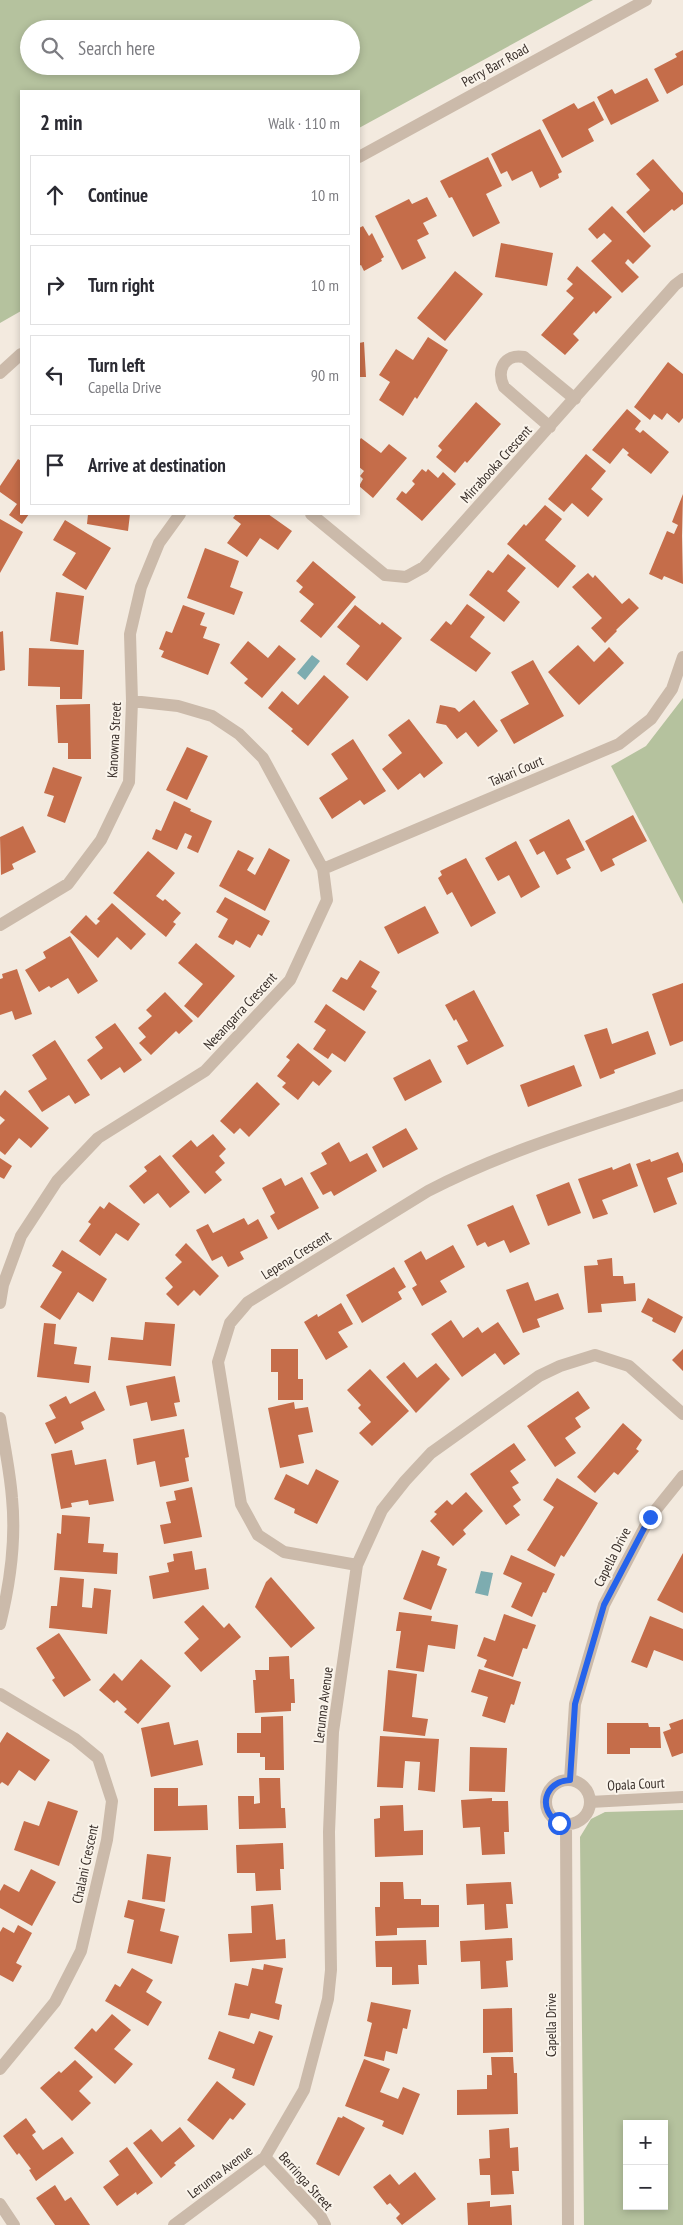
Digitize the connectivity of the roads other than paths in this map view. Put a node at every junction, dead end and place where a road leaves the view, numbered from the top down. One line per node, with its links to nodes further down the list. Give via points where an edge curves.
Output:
1 (646, 0): 2 (street, Perry Barr Road)
2 (360, 156)
3 (683, 279): 6 (street, Mirrabooka Crescent)
4 (20, 355): 5 (street)
5 (0, 372)
6 (575, 399): 7 (street, Mirrabooka Crescent); 7 (street, via 524,357 508,358 500,368 504,388)
7 (550, 426): 9 (street, Mirrabooka Crescent, via 424,567 406,577 385,575)
8 (179, 515): 11 (street, Kanowna Street, via 159,543 141,587 130,634)
9 (313, 515)
10 (683, 657): 12 (street, Takari Court, via 672,689 651,719 619,744)
11 (132, 700): 12 (street, Neeangarra Crescent, via 178,706 212,716 240,734 263,758); 13 (street, Kanowna Street, via 129,782 101,840 68,884)
12 (323, 869): 15 (street, Neeangarra Crescent, via 327,900 290,980 205,1071 98,1138 57,1182 21,1236 3,1285)
13 (0, 925)
14 (683, 1095): 19 (street, Lepena Crescent, via 515,1152 459,1175 248,1302 230,1323 218,1362 241,1504 258,1535 284,1552)
15 (0, 1303)
16 (683, 1414): 19 (street, Lerunna Avenue, via 628,1366 595,1356 560,1366 539,1376 431,1453 382,1510)
17 (0, 1418): 20 (street, via 13,1499 12,1551)
18 (683, 1476): 22 (street, Capella Drive, via 650,1517 604,1605 575,1704)
19 (357, 1565): 27 (street, Lerunna Avenue, via 333,1732 329,1832 332,1970 328,1999 304,2090)
20 (0, 1624)
21 (0, 1694): 26 (street, Chalani Crescent, via 75,1739 98,1758 112,1801 107,1840 80,1951 56,2002)
22 (570, 1780): 24 (street, via 582,1785); 25 (street, via 563,1780 550,1788 545,1801 553,1820)
23 (683, 1797): 24 (street, Opala Court)
24 (590, 1802): 25 (street, via 580,1821)
25 (566, 1825): 32 (street, Capella Drive)
26 (0, 2069)
27 (265, 2157): 30 (street, Lerunna Avenue); 31 (street, Berringa Street)
28 (0, 2204): 29 (street)
29 (14, 2225)
30 (174, 2225)
31 (325, 2225)
32 (568, 2225)

